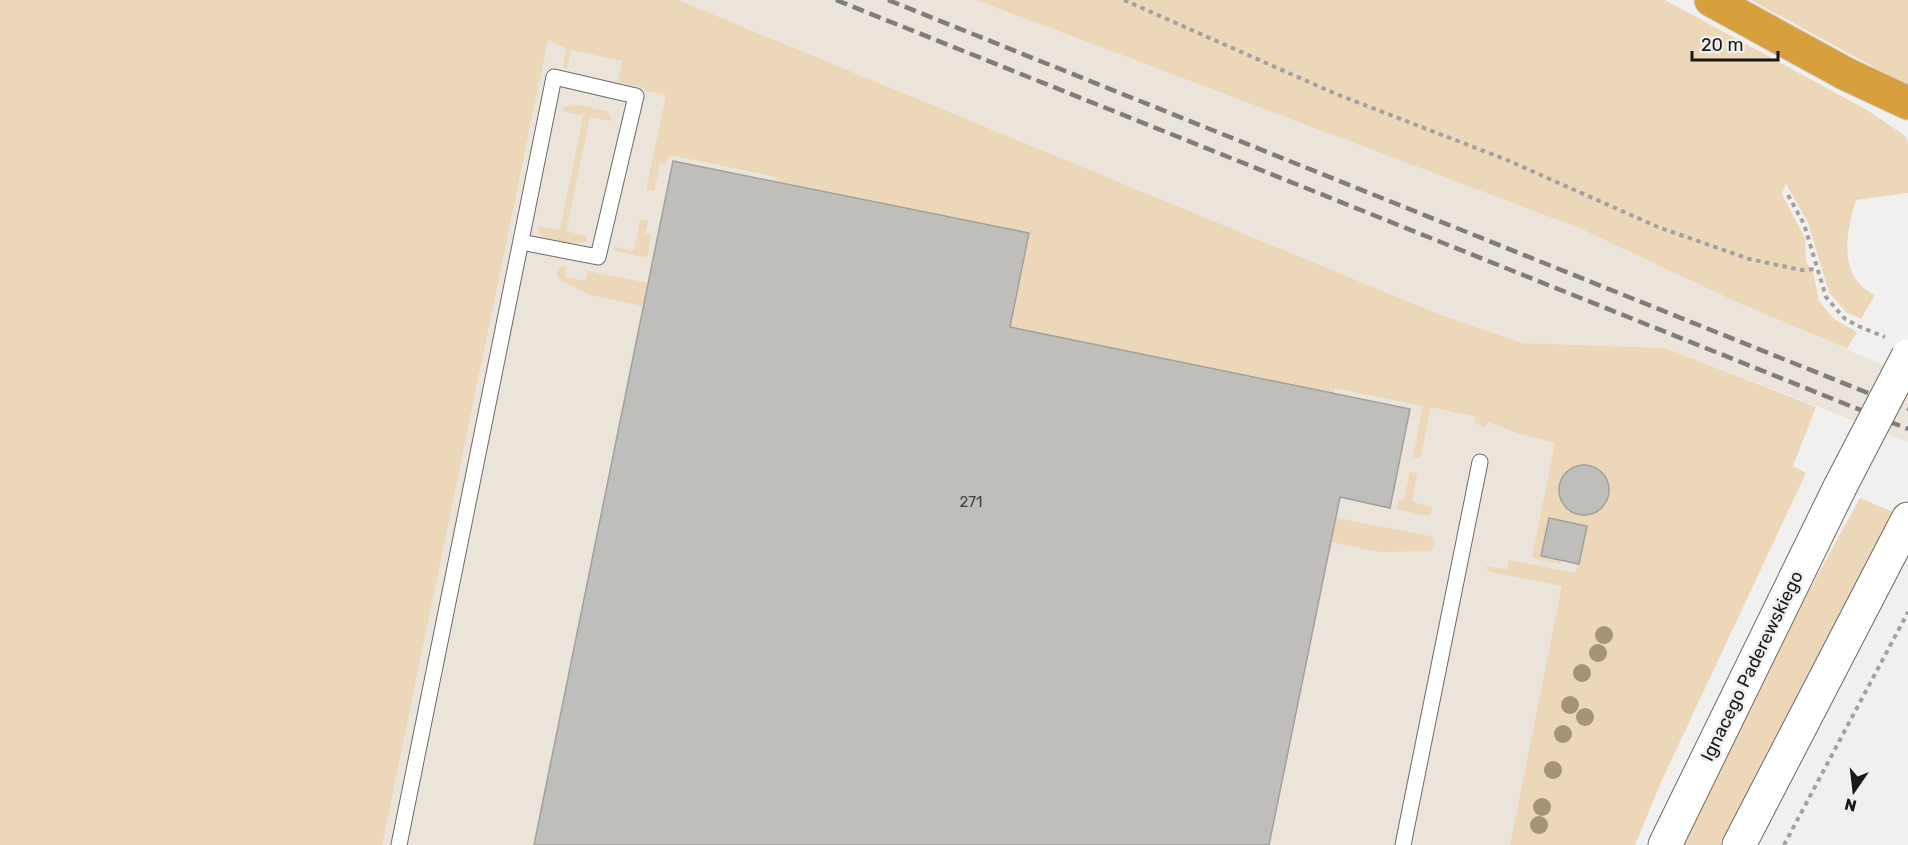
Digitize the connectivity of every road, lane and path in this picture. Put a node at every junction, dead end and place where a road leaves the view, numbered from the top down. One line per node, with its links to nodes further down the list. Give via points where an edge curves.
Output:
1 (1124, 0): 8 (path, via 1336,94 1507,160 1658,227 1749,258 1801,270)
2 (1711, 0): 3 (highway)
3 (1846, 74): 4 (highway); 5 (highway)
4 (1908, 103)
5 (1908, 121)
6 (1788, 195): 8 (path, via 1804,224)
7 (521, 242): 7 (lane, via 554,77 636,96 598,256); 13 (lane)
8 (1817, 269): 9 (path, via 1826,297 1844,318)
9 (1898, 347): 15 (main road, Ignacego Paderewskiego, bridge, via 1840,487)
10 (1480, 462): 14 (lane)
11 (1908, 519): 16 (main road)
12 (1908, 612): 17 (path)
13 (399, 845)
14 (1403, 845)
15 (1665, 845)
16 (1739, 845)
17 (1784, 845)

